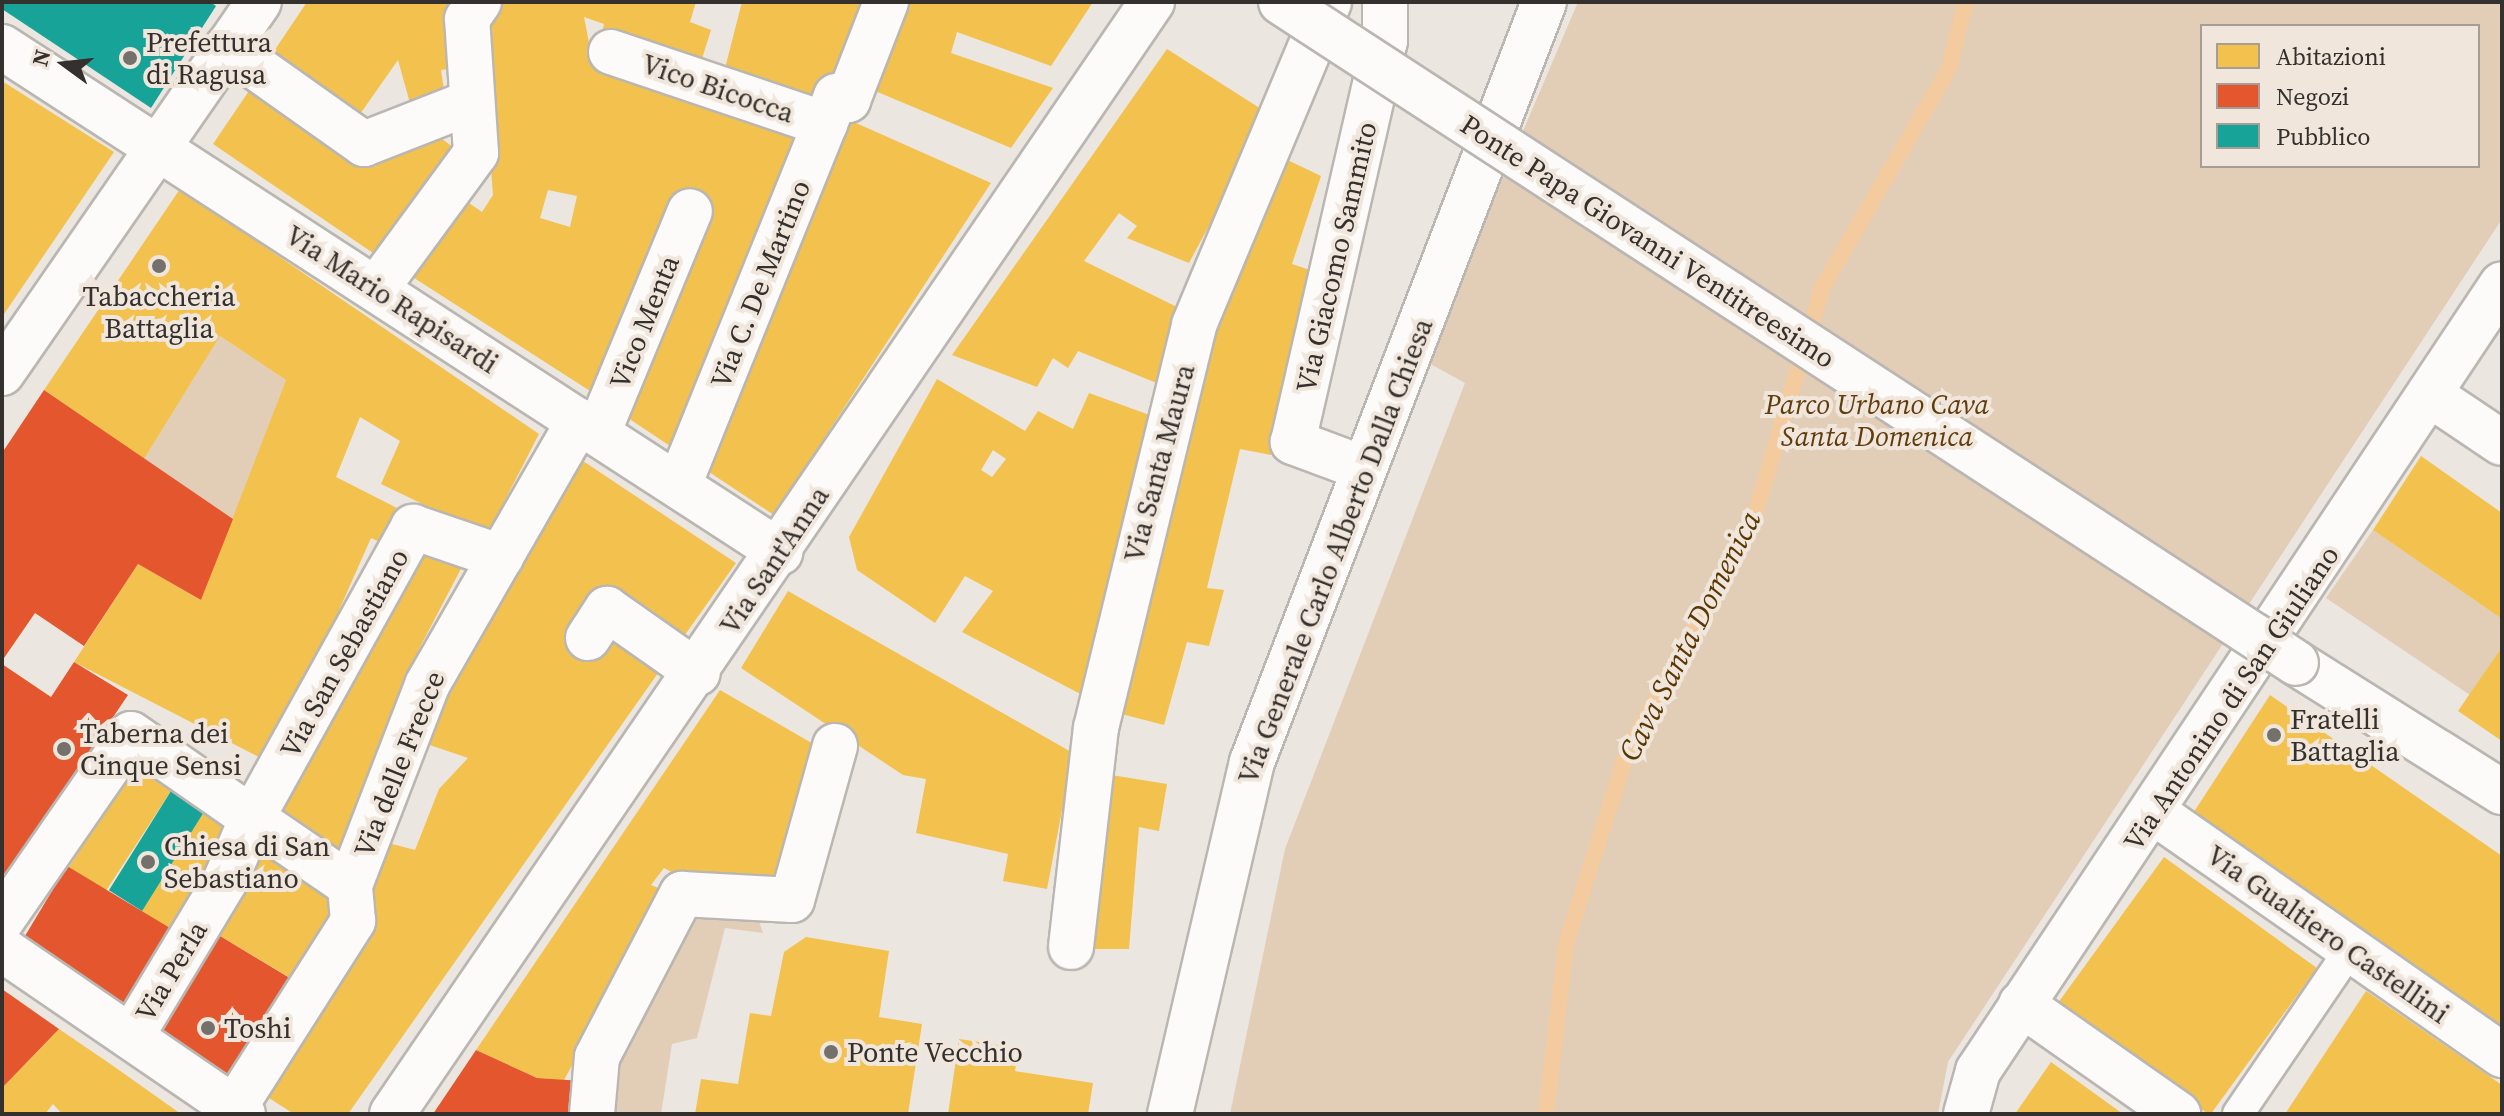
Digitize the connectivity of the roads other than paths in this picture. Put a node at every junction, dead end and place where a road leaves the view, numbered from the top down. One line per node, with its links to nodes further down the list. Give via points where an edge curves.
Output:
1 (259, 2): 10 (street)
2 (479, 2): 12 (street, via 467,19)
3 (886, 2): 13 (street, Via C. De Martino)
4 (1152, 2): 24 (street, Via Sant'Anna)
5 (1281, 2): 29 (street, Ponte Papa Giovanni Ventitreesimo, bridge)
6 (1329, 2): 34 (street, Via Santa Maura, via 1194,325 1096,728)
7 (1385, 2): 22 (street, Via Giacomo Sammito, via 1385,41 1293,442)
8 (1544, 2): 22 (street, Via Generale Carlo Alberto Dalla Chiesa)
9 (2, 47): 14 (street, Via Mario Rapisardi)
10 (227, 47): 12 (street, via 364,144); 14 (street)
11 (611, 52): 13 (street, Vico Bicocca)
12 (472, 102): 17 (street, via 476,153)
13 (836, 112): 23 (street, Via C. De Martino)
14 (158, 147): 17 (street, Via Mario Rapisardi); 18 (street)
15 (690, 211): 20 (street, Vico Menta)
16 (2502, 284): 19 (street, Via Antonino di San Giuliano)
17 (376, 289): 20 (street, Via Mario Rapisardi)
18 (2, 373)
19 (2432, 396): 21 (street); 30 (street, Via Antonino di San Giuliano)
20 (589, 427): 23 (street, Via Mario Rapisardi); 25 (street, Via delle Frecce)
21 (2502, 443)
22 (1360, 467): 43 (street, Via Generale Carlo Alberto Dalla Chiesa, via 1252,762)
23 (679, 485): 24 (street, Via Mario Rapisardi)
24 (780, 552): 27 (street, Via Sant'Anna)
25 (501, 557): 31 (street, Via San Sebastiano, via 413,527); 32 (street, Via delle Frecce, via 427,685)
26 (588, 638): 27 (street, via 607,609)
27 (698, 673): 41 (street, Via Sant'Anna)
28 (835, 746): 42 (street, via 792,900 682,894 597,1057)
29 (2502, 792)
30 (2155, 813): 36 (street, Via Gualtiero Castellini); 37 (street, Via Antonino di San Giuliano)
31 (252, 818): 32 (street); 33 (street, via 131,734); 38 (street, Via Perla, via 225,881)
32 (350, 885): 40 (street, Via delle Frecce, via 353,921)
33 (2, 920)
34 (1071, 947)
35 (2, 949): 38 (street)
36 (2350, 950): 39 (street, Via Gualtiero Castellini); 46 (lane)
37 (2021, 1004): 44 (street, Via Antonino di San Giuliano, via 1978,1071); 45 (street)
38 (131, 1037): 40 (street)
39 (2502, 1055)
40 (239, 1111)
41 (392, 1114)
42 (592, 1114)
43 (1170, 1114)
44 (1966, 1114)
45 (2178, 1114)
46 (2238, 1114)

